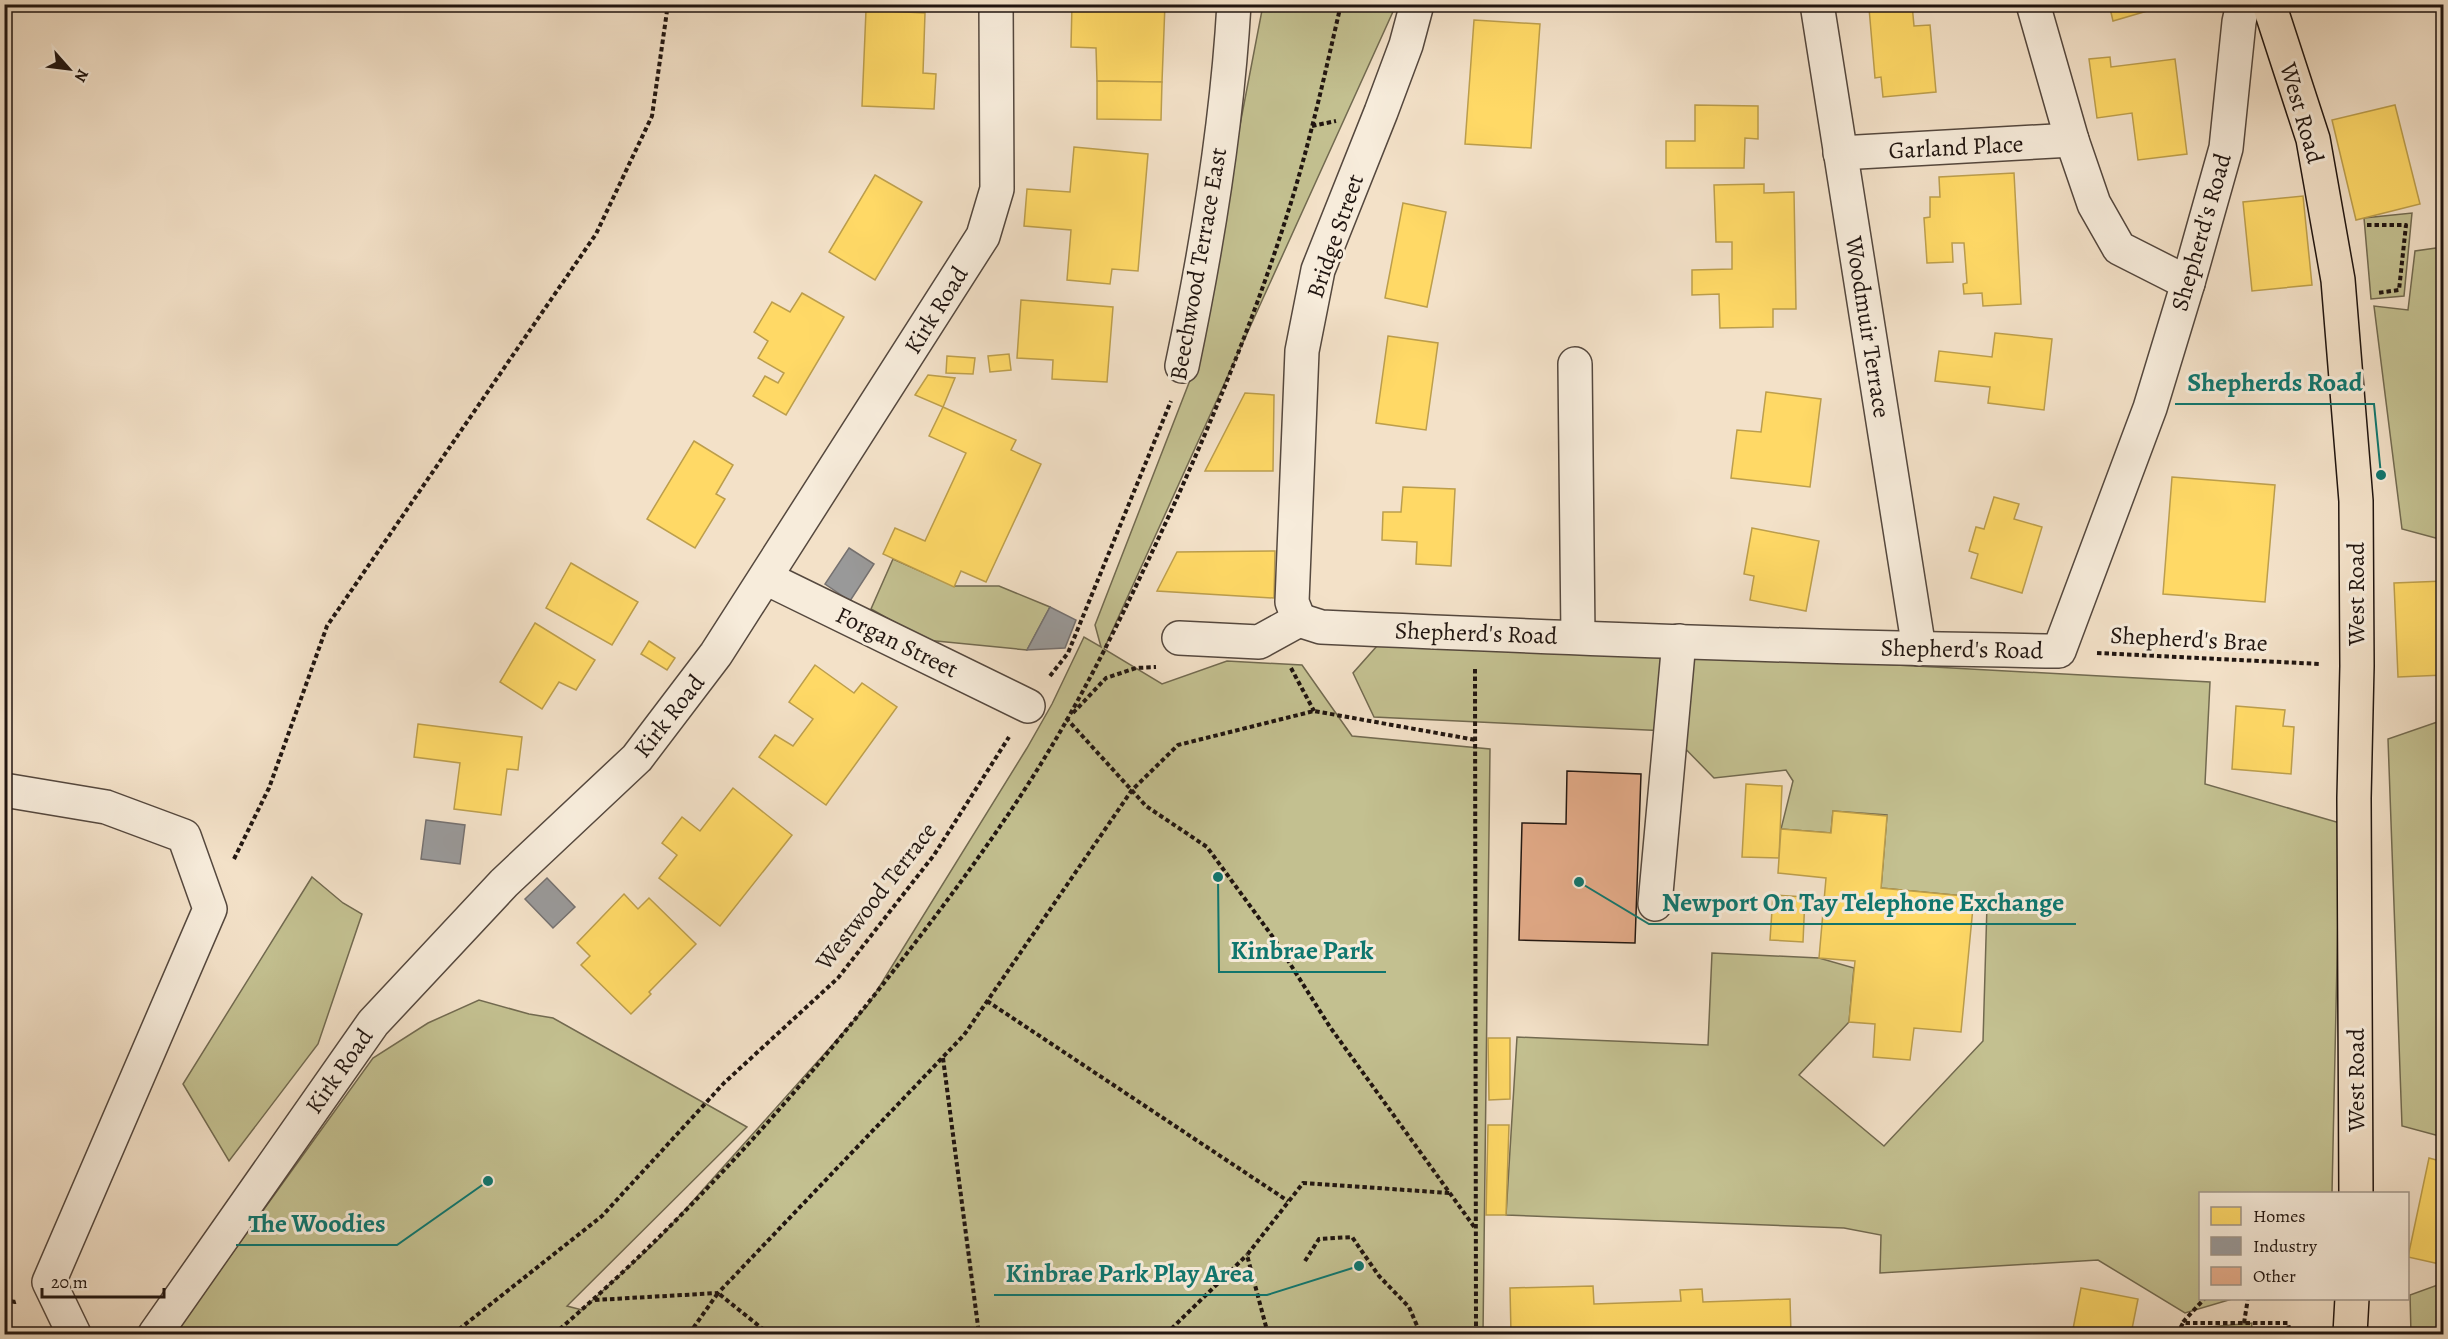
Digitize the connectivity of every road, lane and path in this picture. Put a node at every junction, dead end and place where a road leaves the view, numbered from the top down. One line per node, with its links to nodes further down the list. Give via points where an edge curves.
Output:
1 (668, 4): 34 (path, via 652,116 596,234 327,626 268,788)
2 (996, 4): 17 (street, Kirk Road, via 998,189 983,236)
3 (1234, 4): 16 (street, Beechwood Terrace East, via 1228,95 1201,276)
4 (1341, 4): 29 (path, via 1320,99 1292,197 1242,343 1202,443 1132,597)
5 (1417, 4): 18 (street, Bridge Street, via 1406,45 1318,270 1302,351 1293,602)
6 (1817, 4): 11 (street, Woodmuir Terrace)
7 (2033, 4): 10 (street)
8 (2243, 4): 13 (street, Shepherd's Road, via 2226,148)
9 (2270, 4): 37 (main road, West Road, via 2313,139 2338,280 2355,501)
10 (2072, 140): 11 (street, Garland Place); 13 (street, via 2094,204 2119,248)
11 (1840, 153): 23 (street, Woodmuir Terrace)
12 (2357, 225): 14 (path, via 2406,225 2399,290)
13 (2188, 283): 24 (street, Shepherd's Road, via 2150,408)
14 (2366, 295)
15 (1575, 364): 20 (street)
16 (1182, 366): 27 (path, Beechwood Terrace East, via 1178,386 1068,653)
17 (766, 578): 27 (street, Forgan Street); 51 (street, Kirk Road, via 716,654 637,758 504,883 373,1023)
18 (1299, 620): 19 (street, Shepherd's Road, via 1321,627); 21 (street, via 1259,642)
19 (1475, 634): 20 (street, Shepherd's Road); 30 (path)
20 (1578, 637): 22 (street, Shepherd's Road)
21 (1179, 638)
22 (1679, 641): 23 (street, Shepherd's Road); 33 (street)
23 (1918, 649): 24 (street, Shepherd's Road)
24 (2059, 651): 26 (path, Shepherd's Brae)
25 (1286, 660): 28 (path)
26 (2318, 663)
27 (1028, 706): 52 (path, Westwood Terrace, via 934,855 838,978 724,1083 602,1216)
28 (1314, 711): 30 (path); 32 (path, via 1178,745)
29 (1068, 718): 32 (path); 44 (path, via 980,856 847,1032 685,1214)
30 (1476, 741): 40 (path)
31 (4, 790): 34 (street, via 106,807 184,836)
32 (1132, 790): 35 (path); 38 (path, via 1146,806 1207,848)
33 (1655, 904)
34 (210, 909): 50 (street, via 49,1282)
35 (987, 1001): 36 (path, via 964,1035); 39 (path)
36 (942, 1057): 43 (path); 56 (path)
37 (2356, 1192)
38 (1450, 1193): 39 (path, via 1303,1183); 40 (path)
39 (1288, 1201): 41 (path)
40 (1476, 1229): 60 (path)
41 (1248, 1256): 57 (path); 58 (path)
42 (1305, 1261): 59 (path, via 1318,1239 1352,1237 1379,1276 1410,1307 1418,1328)
43 (718, 1293): 44 (path); 54 (path); 55 (path)
44 (594, 1300): 53 (path)
45 (2204, 1300): 48 (path)
46 (2248, 1300): 49 (path)
47 (2352, 1300): 63 (main road)
48 (2183, 1323): 49 (path); 61 (path)
49 (2244, 1323): 62 (path, via 2289,1323)
50 (74, 1335)
51 (155, 1335)
52 (453, 1335)
53 (554, 1335)
54 (689, 1335)
55 (769, 1335)
56 (979, 1335)
57 (1166, 1335)
58 (1268, 1335)
59 (1430, 1335)
60 (1476, 1335)
61 (2177, 1335)
62 (2290, 1335)
63 (2350, 1335)

